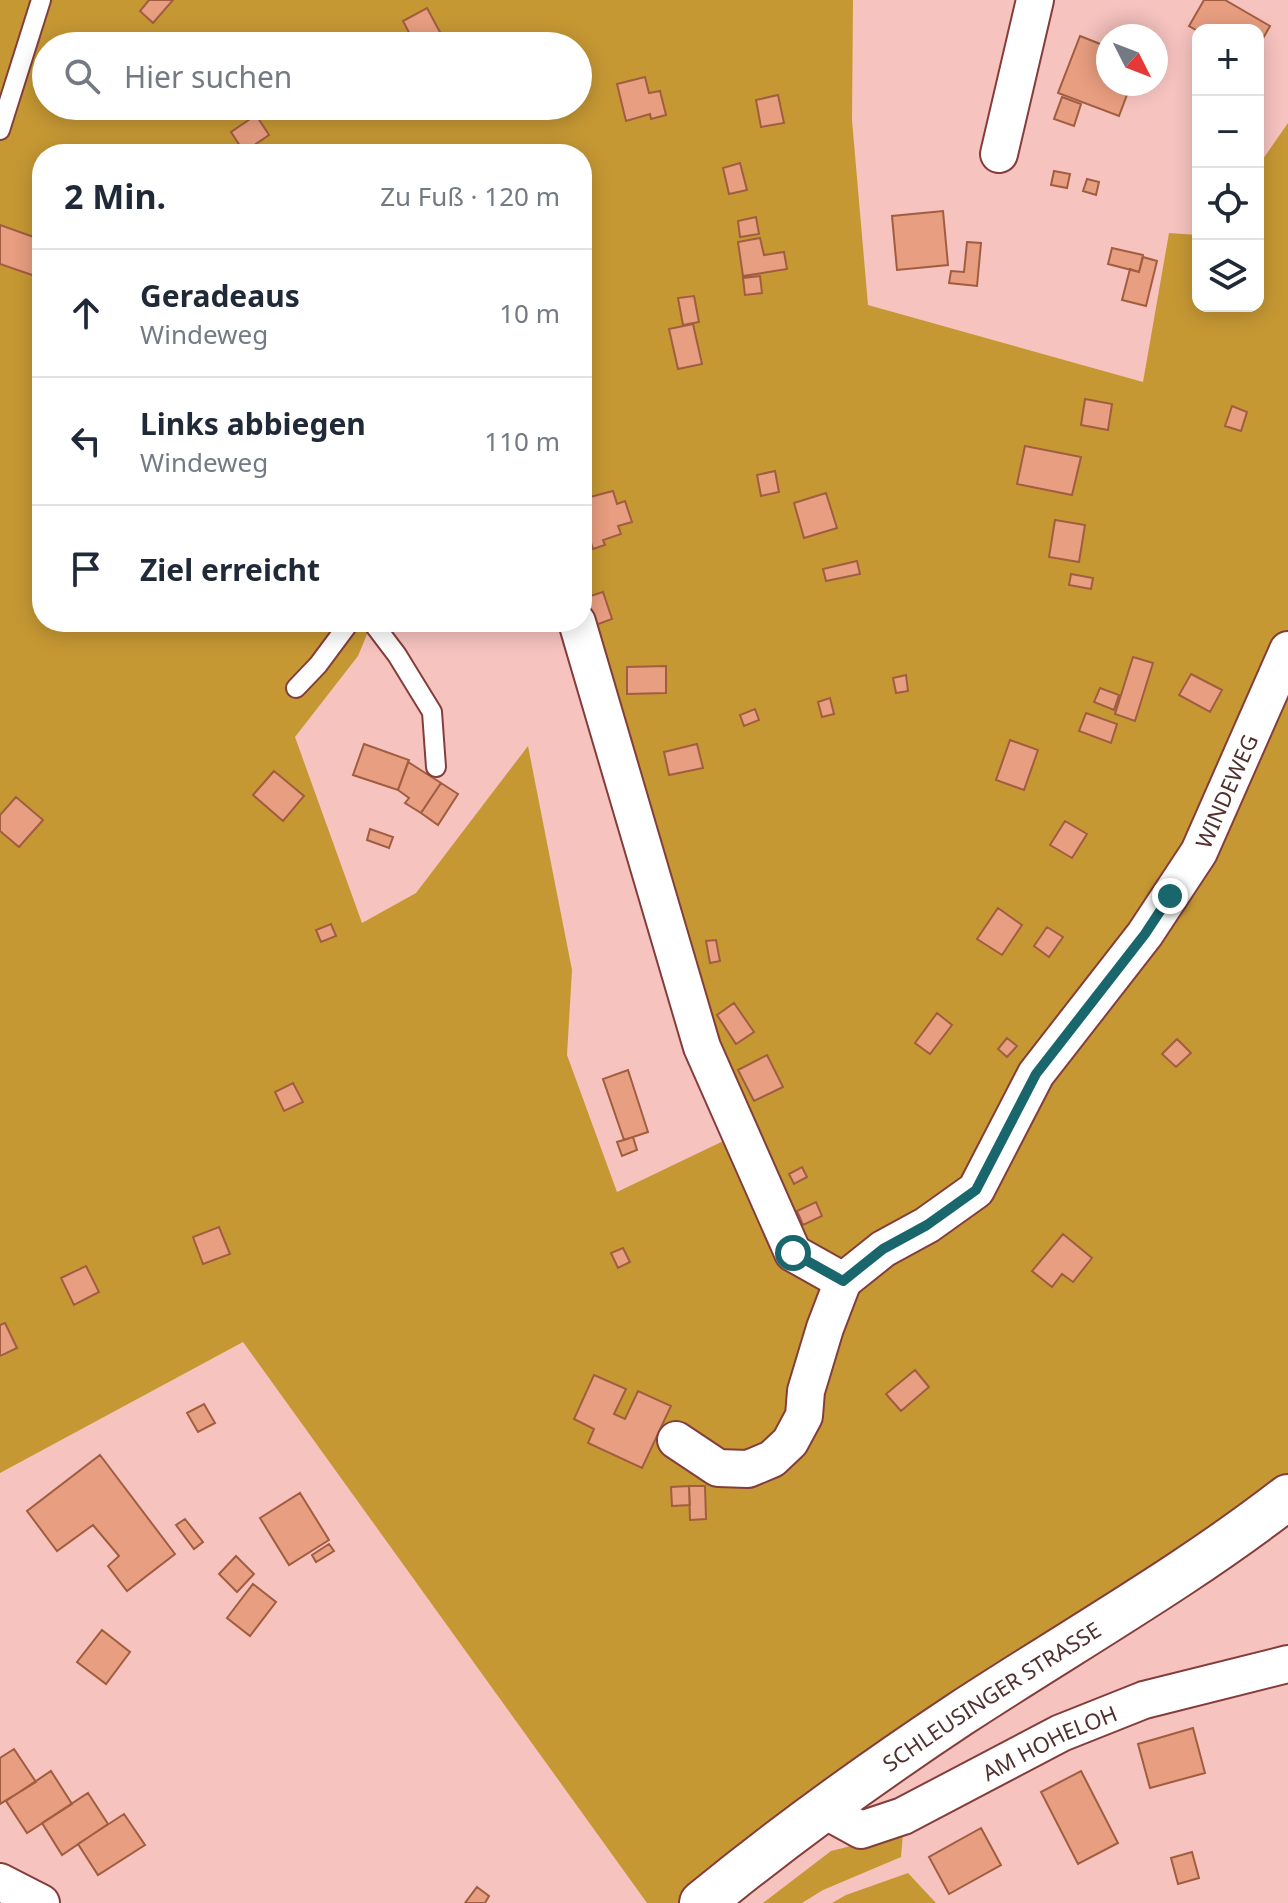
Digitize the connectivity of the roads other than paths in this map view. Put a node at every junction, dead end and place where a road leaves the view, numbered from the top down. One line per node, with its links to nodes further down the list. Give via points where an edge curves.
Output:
1 (41, 0): 3 (lane)
2 (1035, 0): 4 (street)
3 (0, 130)
4 (999, 154)
5 (343, 632): 9 (lane)
6 (380, 632): 10 (lane, via 432,712)
7 (580, 632): 11 (street, via 702,1047 793,1253)
8 (1288, 650): 11 (street, WINDEWEG, via 1199,852 1145,934 1036,1074 976,1190)
9 (296, 688)
10 (436, 767)
11 (843, 1281): 12 (street, via 806,1391 804,1416 790,1442 772,1459 748,1469 718,1468)
12 (676, 1440)
13 (1288, 1497): 15 (main road, SCHLEUSINGER STRASSE, via 1241,1534)
14 (1288, 1664): 15 (street, AM HOHELOH, via 1144,1700 1061,1733 903,1816 861,1830)
15 (821, 1808): 18 (main road, SCHLEUSINGER STRASSE)
16 (0, 1882): 17 (street)
17 (41, 1903)
18 (702, 1903)

